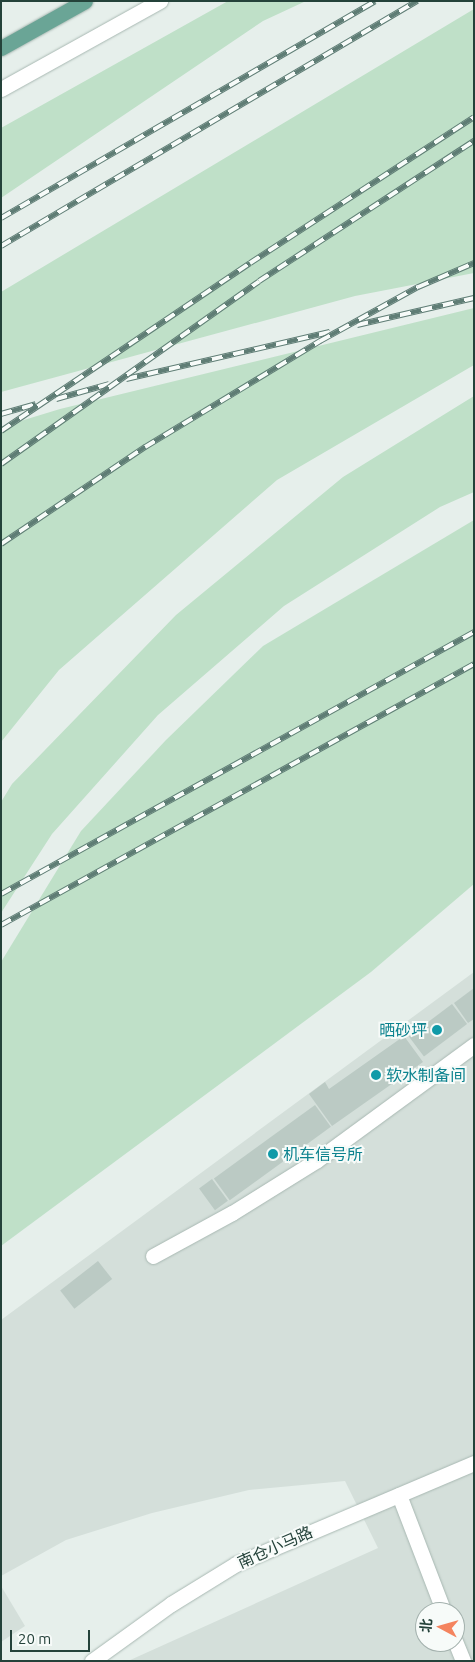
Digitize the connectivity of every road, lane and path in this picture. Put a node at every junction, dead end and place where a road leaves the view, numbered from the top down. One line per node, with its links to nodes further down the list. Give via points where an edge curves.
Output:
1 (85, 1): 3 (main road)
2 (160, 1): 4 (street)
3 (1, 48)
4 (1, 89)
5 (474, 1045): 6 (street, via 317,1160 232,1213)
6 (153, 1256)
7 (474, 1463): 8 (street, 南仓小马路)
8 (399, 1495): 9 (street); 11 (street, 南仓小马路, via 236,1564 171,1604)
9 (440, 1602)
10 (474, 1658): 12 (street)
11 (92, 1661)
12 (462, 1661)

